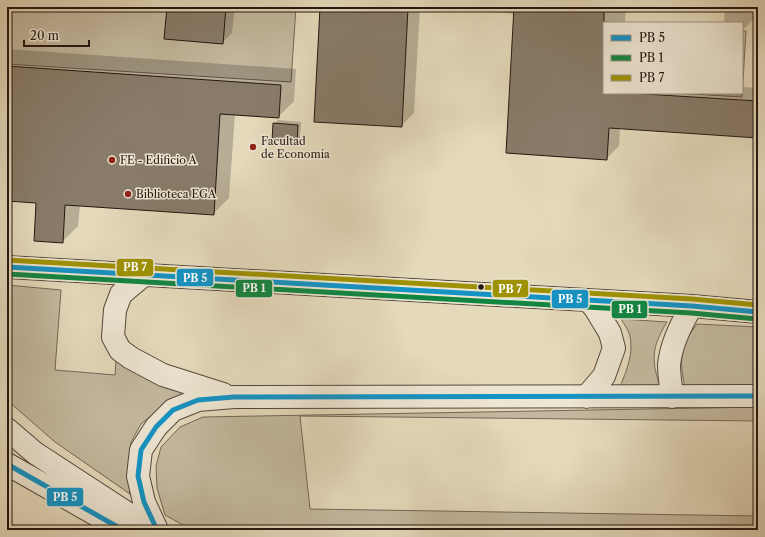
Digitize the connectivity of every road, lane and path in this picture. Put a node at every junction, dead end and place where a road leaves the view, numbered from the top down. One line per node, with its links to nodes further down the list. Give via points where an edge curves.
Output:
1 (7, 267): 2 (street)
2 (146, 274): 3 (street); 8 (street, via 121,294 115,310 113,337 120,350 163,375)
3 (588, 300): 4 (street); 9 (street, via 610,333 614,348 604,376)
4 (692, 306): 5 (street); 6 (street, via 681,324 669,365)
5 (758, 312)
6 (672, 396): 7 (street); 9 (street)
7 (758, 396)
8 (234, 397): 9 (street); 14 (street, via 198,400 173,410 156,427 141,450 138,476 144,502)
9 (586, 397)
10 (7, 429): 13 (street, via 35,453)
11 (7, 464): 12 (street)
12 (123, 530)
13 (154, 530)
14 (157, 530)

